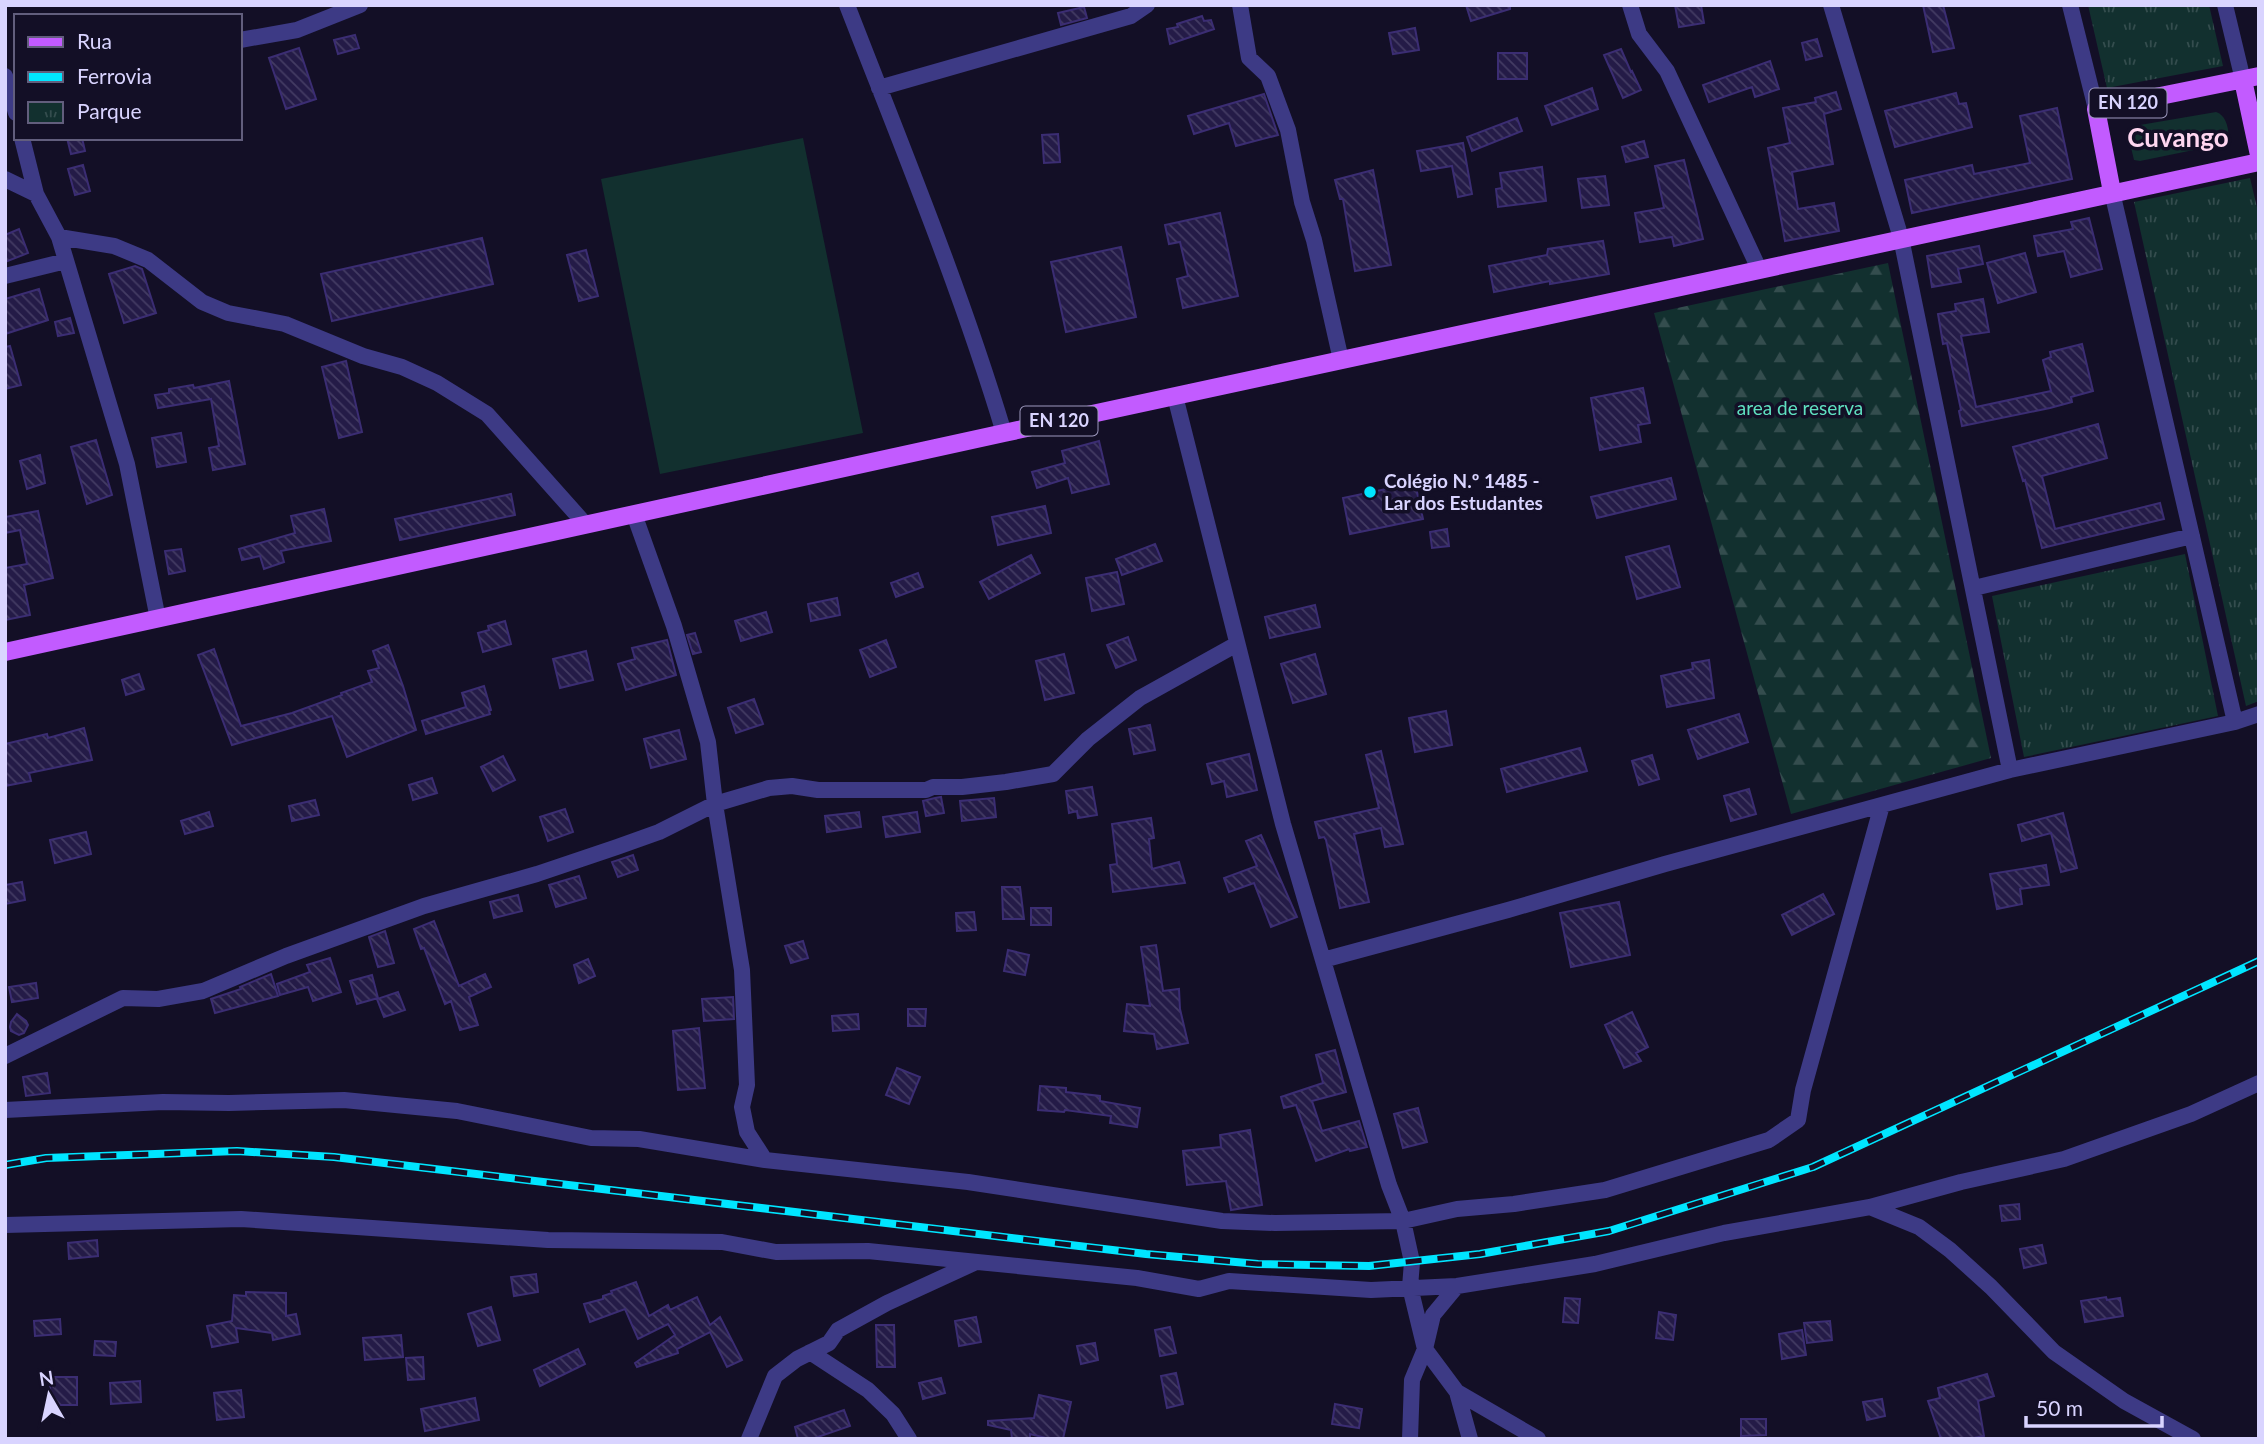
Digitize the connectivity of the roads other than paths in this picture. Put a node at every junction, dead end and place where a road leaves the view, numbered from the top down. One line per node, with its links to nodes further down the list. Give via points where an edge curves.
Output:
1 (359, 5): 9 (street, via 297,30)
2 (847, 5): 12 (street)
3 (1147, 5): 12 (street, via 1131,16)
4 (1240, 5): 26 (street, via 1249,58 1268,76 1288,130)
5 (1630, 5): 24 (street, via 1639,34 1667,71)
6 (1831, 5): 22 (street)
7 (2070, 5): 14 (street)
8 (2225, 5): 10 (street)
9 (242, 40)
10 (2251, 78): 14 (main road, EN 120); 16 (main road)
11 (9, 86): 13 (street)
12 (879, 88): 28 (street, via 961,302)
13 (14, 105)
14 (2096, 109): 19 (main road, EN 120)
15 (22, 140): 20 (street)
16 (2259, 155)
17 (2259, 162): 19 (main road, EN 120)
18 (5, 179): 20 (street)
19 (2112, 192): 22 (main road, EN 120); 31 (street)
20 (36, 194): 21 (street)
21 (59, 237): 23 (street); 30 (street, via 114,247 148,260 202,302 228,313 285,324 438,383 487,414)
22 (1901, 238): 24 (main road, EN 120); 32 (street)
23 (66, 261): 25 (street); 33 (street, via 127,464)
24 (1759, 269): 26 (main road, EN 120)
25 (5, 276)
26 (1341, 360): 27 (main road, EN 120)
27 (1175, 396): 28 (main road, EN 120); 34 (street)
28 (1003, 433): 29 (main road, EN 120)
29 (634, 514): 30 (main road, EN 120); 39 (street, via 708,742)
30 (586, 525): 33 (main road, EN 120)
31 (2192, 537): 32 (street); 37 (street)
32 (1974, 588): 38 (street)
33 (158, 619): 35 (main road, EN 120)
34 (1237, 644): 39 (street, via 1140,698 1053,774 926,790 769,788); 41 (street)
35 (5, 652)
36 (2259, 714): 37 (street)
37 (2235, 722): 38 (street)
38 (2010, 770): 40 (street)
39 (715, 804): 42 (street, via 659,832 424,906 203,991 158,999 123,998); 45 (street, via 742,970 747,1084 742,1107 747,1132)
40 (1882, 805): 41 (street); 47 (street, via 1798,1120 1769,1140 1605,1190 1457,1209)
41 (1323, 960): 47 (street)
42 (5, 1056)
43 (2259, 1083): 46 (street, via 2192,1114 2064,1159)
44 (5, 1110): 45 (street, via 344,1100 457,1111 591,1138 639,1139)
45 (765, 1160): 47 (street, via 968,1182 1222,1220)
46 (1870, 1207): 50 (street, via 1724,1233 1595,1264); 60 (street, via 1919,1227 1991,1287 2054,1352 2124,1401)
47 (1403, 1221): 51 (street, via 1412,1262)
48 (5, 1225): 49 (street, via 241,1219 548,1240 722,1242 776,1252 868,1251)
49 (975, 1263): 51 (street, via 1137,1278 1199,1289 1229,1281 1371,1290); 53 (street, via 887,1303 838,1330 829,1343)
50 (1457, 1286): 51 (street); 52 (street, via 1433,1315)
51 (1410, 1287): 52 (street)
52 (1425, 1349): 54 (street); 57 (street, via 1412,1380)
53 (810, 1352): 55 (street, via 775,1376); 56 (street, via 868,1390 893,1414)
54 (1457, 1392): 58 (street); 59 (street)
55 (749, 1439)
56 (909, 1439)
57 (1410, 1439)
58 (1470, 1439)
59 (1538, 1439)
60 (2193, 1439)

